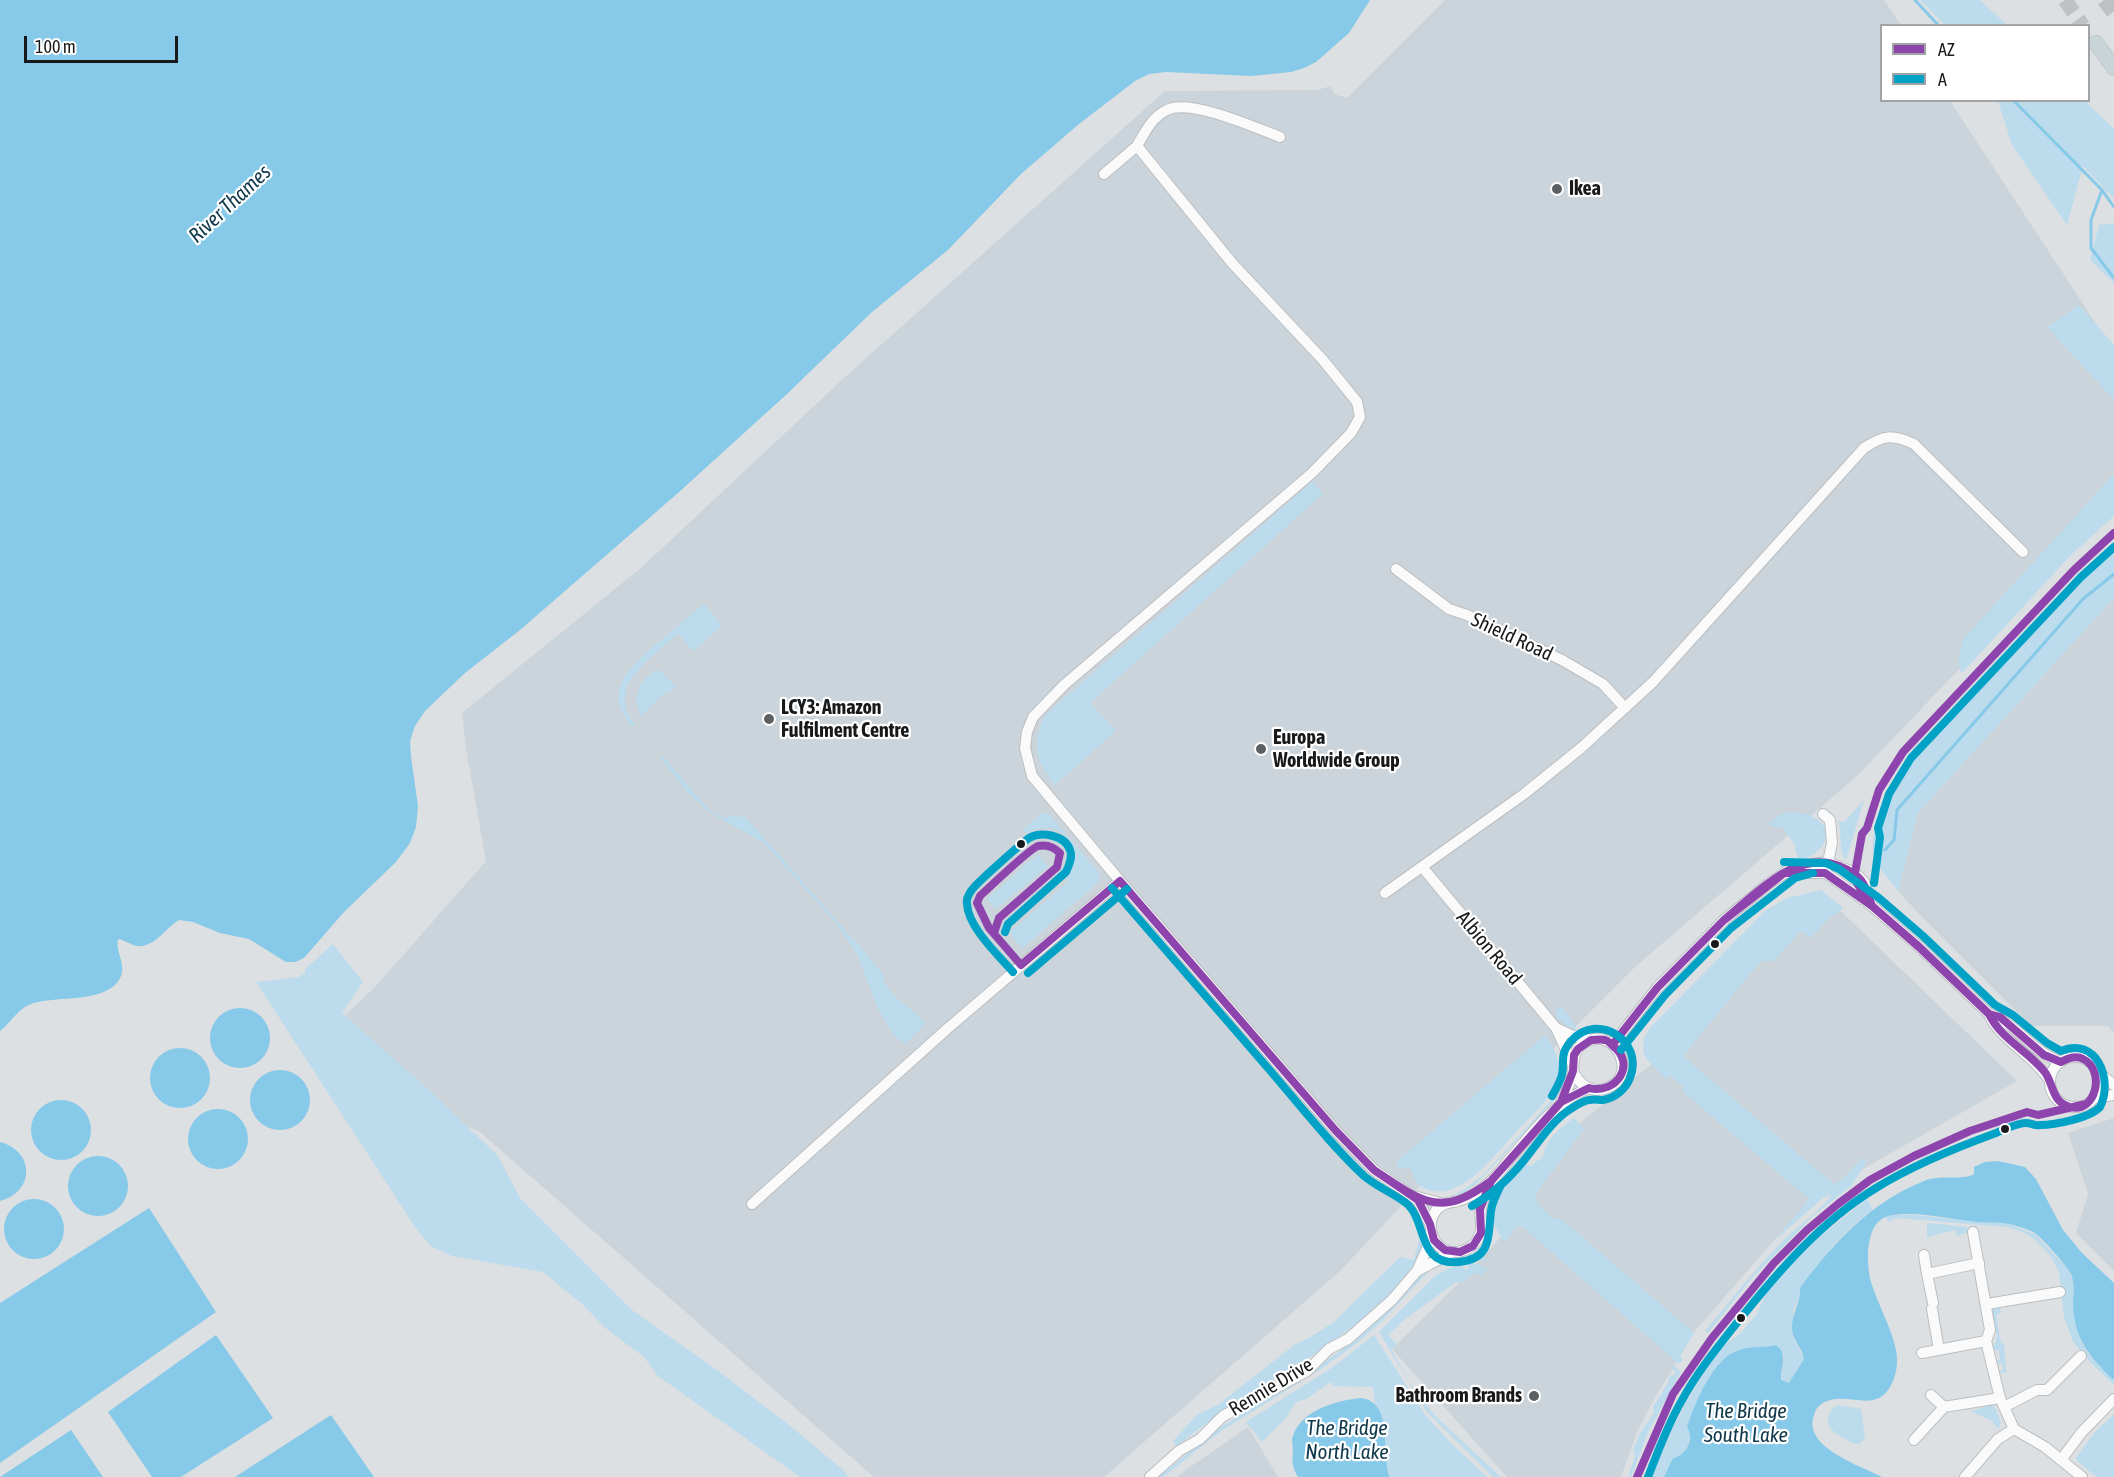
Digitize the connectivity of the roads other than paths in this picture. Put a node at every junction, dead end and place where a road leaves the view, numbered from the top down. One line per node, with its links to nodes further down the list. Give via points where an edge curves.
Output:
1 (2096, 43): 2 (highway)
2 (2114, 68)
3 (1280, 137): 4 (street, via 1186,106 1168,109 1151,122)
4 (1137, 146): 5 (street); 14 (street, via 1232,263 1323,360 1357,402 1360,417 1351,433 1312,473 1033,717 1025,748 1032,776)
5 (1104, 174)
6 (2022, 552): 8 (street, via 1914,444 1898,437 1880,438 1864,448 1670,664)
7 (1396, 569): 8 (street, Shield Road, via 1449,609 1562,660 1603,684)
8 (1625, 708): 11 (street, via 1524,794)
9 (1823, 814): 10 (street, via 1830,820 1832,834)
10 (1828, 862): 12 (street, via 1799,865); 13 (street); 16 (street, via 1855,873 1864,882)
11 (1423, 868): 15 (street); 18 (street, Albion Road)
12 (1784, 873): 13 (street); 20 (street, via 1724,920 1656,988)
13 (1825, 873): 16 (street)
14 (1120, 881): 31 (street, via 1336,1131 1374,1170); 33 (street)
15 (1385, 893)
16 (1872, 906): 17 (street)
17 (1989, 1014): 21 (street, via 2000,1017 2044,1056); 24 (street, via 1993,1024 2041,1067)
18 (1556, 1028): 19 (street, Albion Road); 22 (street, Albion Road)
19 (1591, 1040): 20 (street); 22 (street, Rennie Drive, via 1578,1048)
20 (1613, 1044): 26 (street, Rennie Drive, via 1623,1060 1619,1079 1606,1089)
21 (2061, 1062): 23 (street, via 2079,1057); 24 (street)
22 (1573, 1067): 26 (street, via 1576,1078); 29 (street, Rennie Drive)
23 (2098, 1072): 25 (street); 28 (street, via 2099,1090)
24 (2050, 1081): 28 (street, via 2053,1094 2064,1105 2080,1106)
25 (2114, 1086)
26 (1589, 1088): 29 (street, Rennie Drive)
27 (2114, 1095): 28 (street)
28 (2094, 1098)
29 (1561, 1102): 30 (street, Rennie Drive)
30 (1491, 1181): 32 (street, Rennie Drive); 35 (street, Rennie Drive)
31 (1413, 1196): 34 (street); 36 (street)
32 (1458, 1201): 34 (street, Rennie Drive); 35 (street, via 1472,1206)
33 (752, 1204)
34 (1444, 1204): 36 (street, Rennie Drive, via 1435,1212)
35 (1480, 1218): 38 (street, Rennie Drive, via 1481,1233 1477,1240 1467,1250)
36 (1431, 1228): 38 (street, via 1439,1245); 41 (street, Rennie Drive)
37 (1973, 1232): 40 (street)
38 (1452, 1252): 41 (street, Rennie Drive)
39 (1924, 1255): 42 (street)
40 (1979, 1263): 42 (street); 44 (street)
41 (1417, 1271): 56 (street, Rennie Drive, via 1392,1300 1307,1371 1223,1416)
42 (1928, 1274): 46 (street)
43 (2060, 1292): 44 (street)
44 (1987, 1304): 45 (street, via 1990,1330)
45 (1986, 1341): 46 (street); 51 (street)
46 (1939, 1350): 47 (street)
47 (1922, 1353)
48 (2081, 1356): 51 (street, via 2047,1390)
49 (1931, 1395): 52 (street)
50 (2114, 1400): 55 (street)
51 (2002, 1403): 52 (street); 53 (street)
52 (1944, 1407): 54 (street)
53 (2013, 1429): 55 (street); 57 (street, via 1998,1439)
54 (1914, 1440)
55 (2061, 1460): 58 (street)
56 (1150, 1477)
57 (1965, 1477)
58 (2082, 1477)

